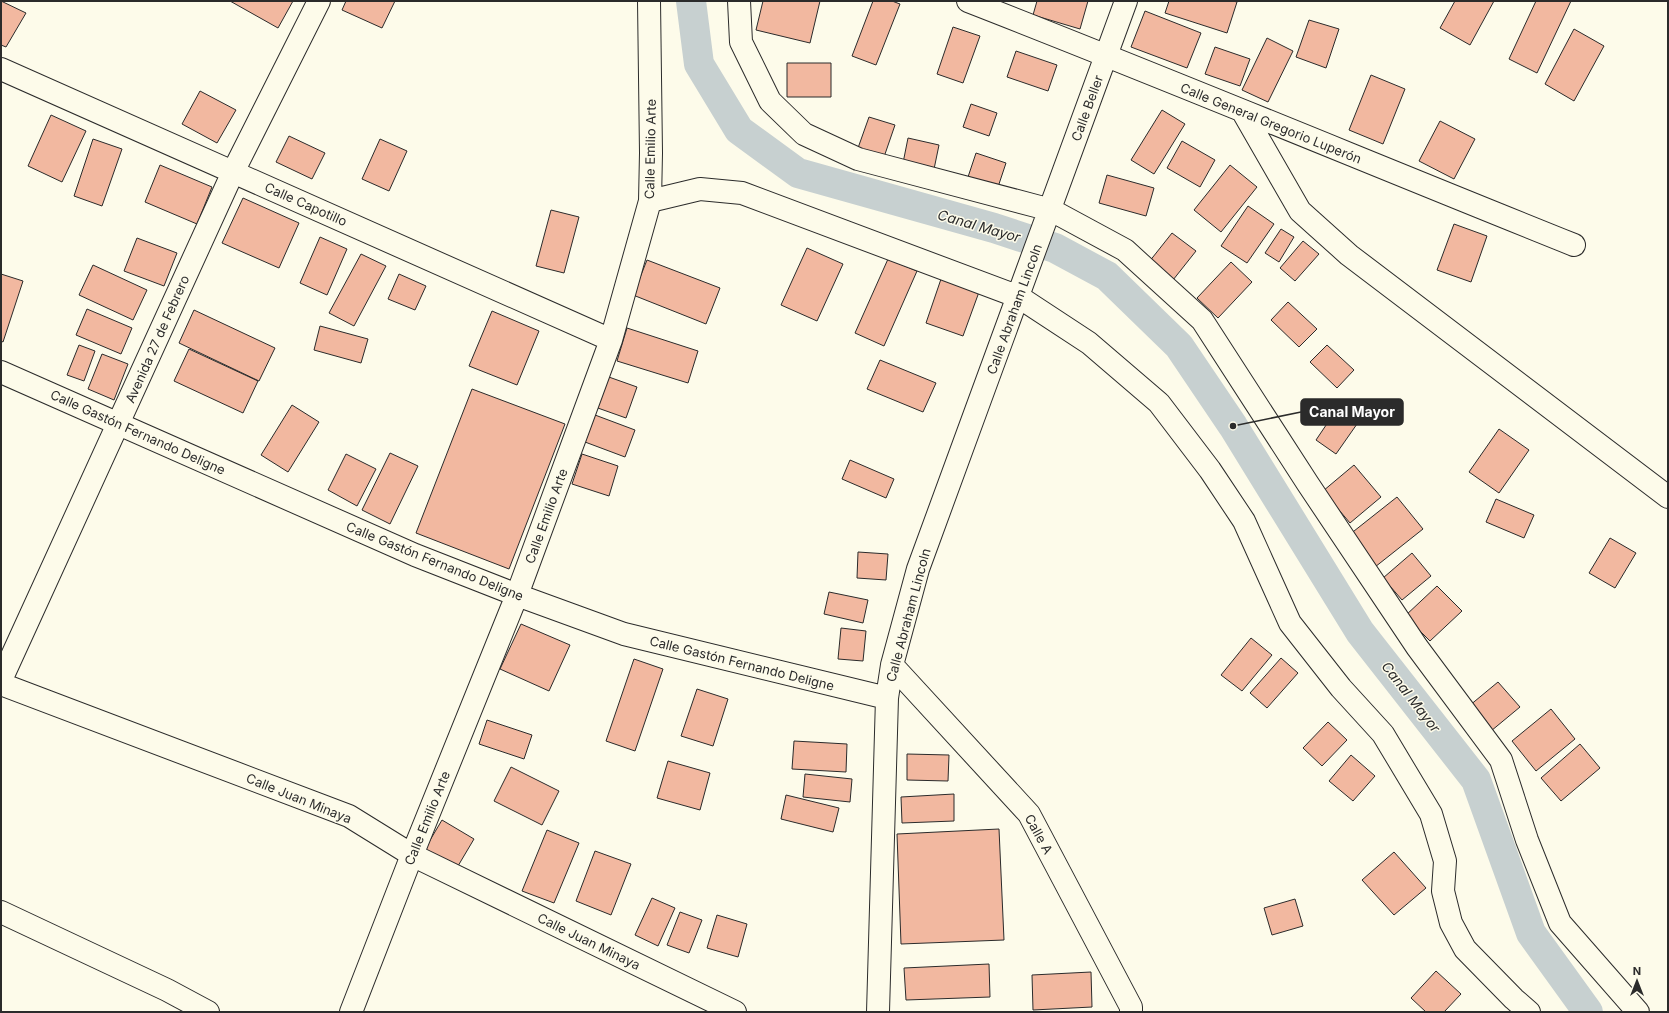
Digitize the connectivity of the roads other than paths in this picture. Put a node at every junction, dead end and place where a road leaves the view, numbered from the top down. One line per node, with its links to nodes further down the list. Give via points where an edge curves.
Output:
1 (319, 1): 9 (street, Avenida 27 de Febrero)
2 (649, 1): 10 (street, Calle Emilio Arte)
3 (739, 1): 11 (street, via 741,42 770,100 804,134 858,159)
4 (968, 1): 6 (street, Calle General Gregorio Luperón)
5 (1126, 1): 6 (street, Calle Beller)
6 (1106, 55): 8 (street, Calle General Gregorio Luperón); 11 (street, Calle Beller)
7 (1, 69): 9 (street, Calle Capotillo)
8 (1243, 112): 12 (street, Calle General Gregorio Luperón); 17 (street, via 1300,211 1349,254)
9 (233, 172): 14 (street, Calle Capotillo); 16 (street, Avenida 27 de Febrero)
10 (650, 200): 13 (street, via 700,189 742,193); 14 (street, Calle Emilio Arte)
11 (1050, 213): 13 (street, Calle Abraham Lincoln); 31 (street, via 1125,250 1202,320 1417,647 1501,760 1527,840 1560,923)
12 (1574, 245)
13 (1019, 297): 19 (street, Calle Abraham Lincoln, via 918,569); 30 (street, via 1089,343 1159,403 1210,470 1244,521 1290,623 1341,688 1383,734 1431,814 1445,862 1443,891 1451,923 1465,949)
14 (611, 340): 18 (street, Calle Emilio Arte)
15 (1, 372): 16 (street, Calle Gastón Fernando Deligne)
16 (120, 423): 18 (street, Calle Gastón Fernando Deligne, via 415,555); 20 (street, Avenida 27 de Febrero)
17 (1668, 497)
18 (517, 595): 22 (street, Calle Gastón Fernando Deligne, via 624,634); 23 (street, Calle Emilio Arte)
19 (892, 665): 22 (street, Calle Abraham Lincoln); 29 (street, Calle A, via 1029,814)
20 (1, 680)
21 (1, 684): 23 (street, Calle Juan Minaya, via 348,816)
22 (887, 698): 28 (street, Calle Abraham Lincoln)
23 (412, 855): 26 (street, Calle Emilio Arte); 27 (street, Calle Juan Minaya)
24 (1, 912): 25 (street)
25 (208, 1012)
26 (351, 1012)
27 (735, 1012)
28 (878, 1012)
29 (1131, 1012)
30 (1530, 1012)
31 (1638, 1012)

